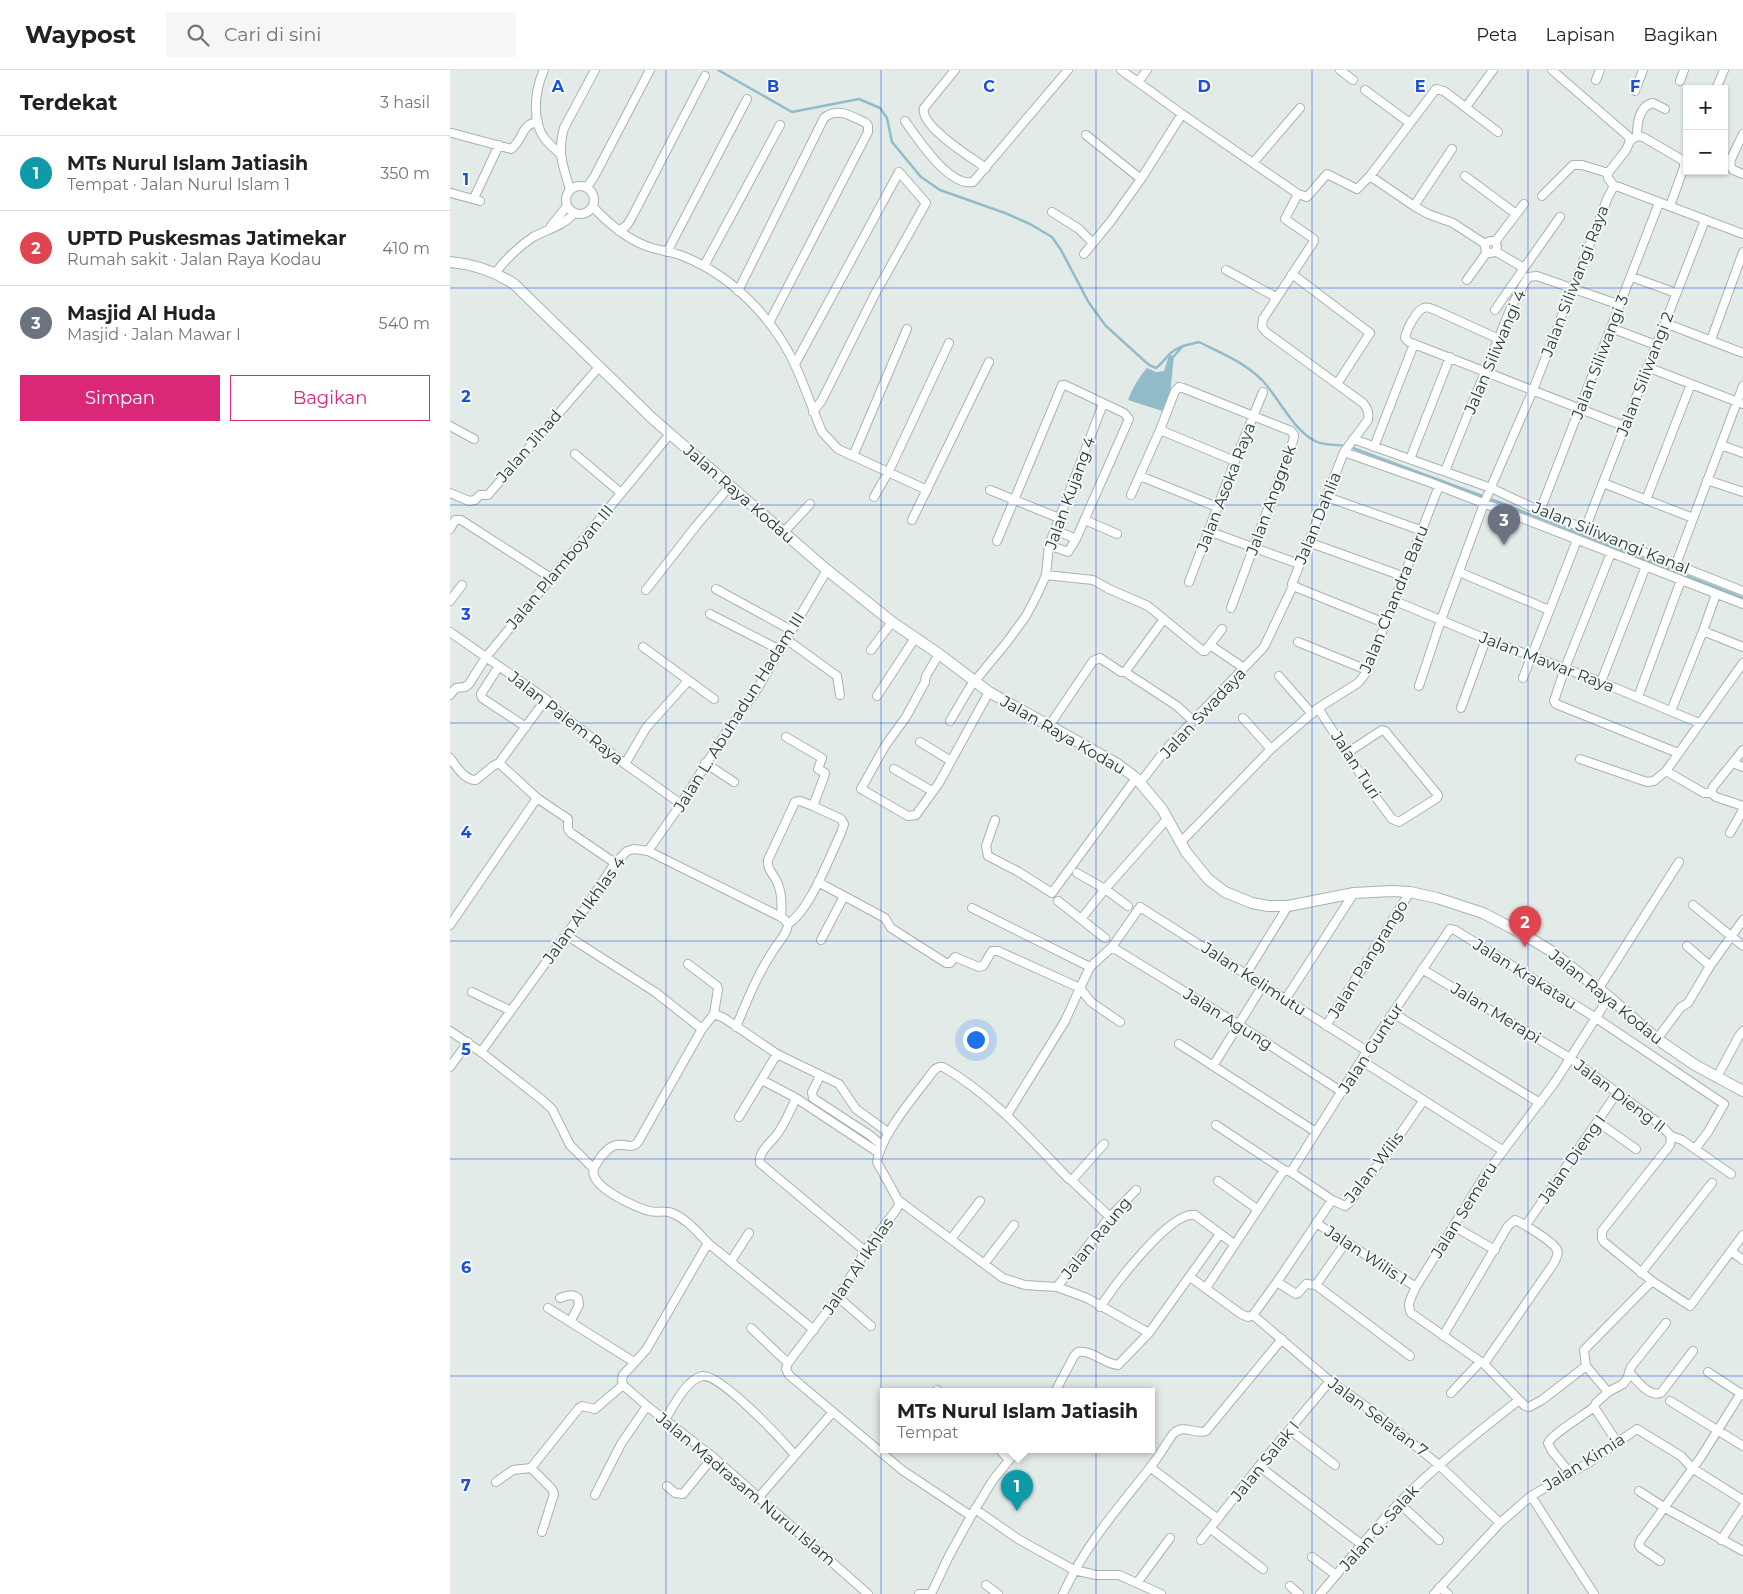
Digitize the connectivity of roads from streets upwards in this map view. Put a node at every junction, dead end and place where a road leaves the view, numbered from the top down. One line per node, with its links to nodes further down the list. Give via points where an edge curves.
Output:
1 (544, 70): 28 (street, via 537,89 535,107)
2 (595, 70): 40 (street, via 564,128)
3 (650, 70): 49 (street)
4 (954, 70): 42 (street, via 924,108 923,114 938,132)
5 (1068, 70): 42 (street)
6 (1121, 70): 19 (street)
7 (1147, 70): 19 (street)
8 (1340, 70): 16 (street)
9 (1493, 70): 24 (street)
10 (1552, 70): 37 (street)
11 (1600, 70): 17 (street)
12 (1643, 70): 22 (street)
13 (1684, 70): 18 (street)
14 (1724, 70): 20 (street)
15 (705, 76): 66 (street, via 632,217)
16 (1353, 80)
17 (1596, 80)
18 (1680, 81)
19 (1138, 82): 27 (street)
20 (1718, 85)
21 (1365, 90): 30 (street)
22 (1635, 90)
23 (747, 99): 71 (street)
24 (1466, 107): 30 (street, via 1444,90 1436,90); 32 (street)
25 (1300, 108): 41 (street)
26 (1665, 110): 36 (street, via 1652,103 1646,105 1639,116)
27 (1182, 114): 41 (street); 47 (street)
28 (538, 122): 38 (street, via 531,122 511,149); 40 (street, via 544,139)
29 (905, 122): 42 (street, via 938,165 962,181 973,182)
30 (1410, 123): 45 (street)
31 (780, 125): 76 (street)
32 (1498, 132)
33 (452, 133): 38 (street)
34 (1743, 134): 44 (street, via 1730,165)
35 (1086, 135): 47 (street)
36 (1637, 136): 37 (street); 58 (street, via 1684,161)
37 (1630, 140): 43 (street)
38 (499, 146): 51 (street, via 477,200)
39 (1452, 149): 57 (street)
40 (559, 153): 50 (street)
41 (1253, 163): 52 (street)
42 (986, 168)
43 (1608, 173): 48 (street); 53 (street, via 1573,165)
44 (1743, 174)
45 (1370, 176): 52 (street, via 1357,189 1327,174 1307,197); 57 (street)
46 (1465, 176): 62 (street)
47 (1141, 179): 68 (street)
48 (1614, 186): 54 (street, Jalan Siliwangi Raya); 83 (street, Jalan Siliwangi Raya)
49 (587, 187): 50 (street, via 578,186); 59 (street, via 593,194)
50 (570, 190): 56 (street, via 566,198)
51 (451, 193)
52 (1298, 194): 80 (street, via 1284,219 1314,241)
53 (1542, 196)
54 (1660, 203): 58 (street, Jalan Siliwangi Raya); 81 (street, Jalan Siliwangi 3)
55 (1524, 204): 62 (street)
56 (568, 206): 61 (street); 65 (street)
57 (1414, 206): 70 (street, via 1453,224)
58 (1670, 206): 64 (street, Jalan Siliwangi Raya)
59 (593, 207): 61 (street, via 587,213); 66 (street)
60 (1052, 212): 68 (street)
61 (574, 213): 65 (street)
62 (1516, 214): 69 (street)
63 (1560, 217): 77 (street)
64 (1705, 220): 67 (street, Jalan Siliwangi Raya); 85 (street, Jalan Siliwangi 2)
65 (550, 228): 79 (street, via 518,248)
66 (619, 231): 71 (street, via 650,248)
67 (1743, 234)
68 (1092, 242): 74 (street)
69 (1495, 242): 70 (street, via 1491,240); 72 (street, via 1497,247)
70 (1485, 244): 72 (street, via 1485,250)
71 (666, 252): 76 (street)
72 (1491, 252): 77 (street); 82 (street)
73 (1743, 252): 94 (street)
74 (1084, 254)
75 (450, 262): 79 (street, Jalan Raya Kodau)
76 (704, 266): 84 (street)
77 (1524, 268): 88 (street)
78 (1226, 270): 86 (street)
79 (496, 272): 102 (street, Jalan Raya Kodau, via 526,294)
80 (1292, 274): 86 (street); 105 (street, via 1370,332)
81 (1632, 277): 85 (street); 87 (street, Jalan Siliwangi 3)
82 (1467, 280)
83 (1573, 288): 87 (street); 93 (street, Jalan Siliwangi 4, via 1537,276 1528,277); 108 (street, Jalan Siliwangi Raya)
84 (738, 291): 89 (street); 89 (street, via 824,118 834,112 843,113 866,123 868,132)
85 (1676, 294): 90 (street, Jalan Siliwangi 2)
86 (1276, 297): 105 (street, via 1262,327)
87 (1620, 305): 92 (street, Jalan Siliwangi 3)
88 (1495, 310)
89 (769, 323): 101 (street)
90 (1665, 323): 94 (street); 97 (street, Jalan Siliwangi 2)
91 (908, 328): 126 (street)
92 (1612, 328): 97 (street); 112 (street, Jalan Siliwangi 3)
93 (1499, 339): 96 (street, via 1426,307 1420,310 1405,335); 104 (street, Jalan Siliwangi 4)
94 (1712, 340): 98 (street)
95 (949, 343): 130 (street)
96 (1414, 344): 99 (street); 122 (street)
97 (1656, 345): 103 (street, Jalan Siliwangi 2)
98 (1743, 353)
99 (1450, 357): 104 (street); 127 (street)
100 (989, 362): 136 (street)
101 (795, 364): 113 (street); 113 (street, via 899,172 926,202)
102 (599, 367): 118 (street, Jalan Raya Kodau); 140 (street, Jalan Jihad, via 488,495 470,500)
103 (1647, 367): 106 (street); 116 (street, Jalan Siliwangi 2)
104 (1486, 372): 108 (street); 129 (street, Jalan Siliwangi 4)
105 (1337, 384): 120 (street, via 1368,409 1368,420)
106 (1691, 384): 110 (street); 146 (street)
107 (1743, 386): 110 (street)
108 (1533, 390): 112 (street); 138 (street, Jalan Siliwangi Raya)
109 (1263, 392): 114 (street, Jalan Asoka Raya)
110 (1740, 403): 121 (street)
111 (1103, 404): 145 (street, via 1062,385); 151 (street, Jalan Kujang 4); 154 (street, via 1124,413 1129,419)
112 (1581, 408): 116 (street); 150 (street, Jalan Siliwangi 3)
113 (814, 412): 126 (street, via 828,441)
114 (1254, 416): 117 (street, via 1179,387); 128 (street, Jalan Asoka Raya); 167 (street, Jalan Anggrek, via 1291,431 1294,436)
115 (450, 426): 119 (street)
116 (1624, 426): 133 (street, Jalan Siliwangi 2)
117 (1160, 430): 128 (street); 131 (street)
118 (670, 434): 134 (street, Jalan Raya Kodau); 141 (street, Jalan Plamboyan III)
119 (474, 439)
120 (1351, 441): 122 (street, Jalan Siliwangi Kanal); 123 (street)
121 (1721, 445): 124 (street); 132 (street)
122 (1374, 447): 127 (street, Jalan Siliwangi Kanal)
123 (1344, 451): 135 (street); 144 (street, Jalan Dahlia)
124 (1743, 453)
125 (575, 454): 141 (street)
126 (853, 456): 130 (street)
127 (1410, 459): 129 (street, Jalan Siliwangi Kanal)
128 (1235, 461): 149 (street, Jalan Asoka Raya)
129 (1445, 471): 138 (street, Jalan Siliwangi Kanal)
130 (889, 472): 136 (street); 143 (street)
131 (1140, 476): 142 (street); 149 (street)
132 (1707, 480): 139 (street); 152 (street)
133 (1602, 483): 146 (street); 156 (street, Jalan Siliwangi 2)
134 (730, 486): 160 (street, Jalan Raya Kodau); 182 (street)
135 (1439, 486): 147 (street); 159 (street, Jalan Chandra Baru)
136 (926, 490): 153 (street)
137 (990, 490): 145 (street)
138 (1490, 490): 147 (street, Jalan Siliwangi Raya); 150 (street, Jalan Siliwangi Kanal)
139 (1743, 492)
140 (450, 493)
141 (621, 493): 176 (street, Jalan Plamboyan III)
142 (1131, 495)
143 (874, 497)
144 (1327, 497): 159 (street); 165 (street, Jalan Dahlia)
145 (1014, 500): 151 (street); 164 (street)
146 (1646, 500): 152 (street)
147 (1485, 503): 163 (street); 173 (street, Jalan Siliwangi Raya)
148 (810, 504): 160 (street)
149 (1217, 508): 158 (street, Jalan Asoka Raya)
150 (1540, 511): 156 (street, Jalan Siliwangi Kanal)
151 (1059, 518): 157 (street, Jalan Kujang 4)
152 (1693, 518): 170 (street)
153 (912, 520)
154 (1085, 520): 161 (street); 162 (street)
155 (450, 529): 176 (street, via 454,520 461,520)
156 (1585, 529): 170 (street, Jalan Siliwangi Kanal)
157 (1055, 530): 162 (street); 166 (street, Jalan Kujang 4)
158 (1208, 531): 167 (street); 178 (street, Jalan Asoka Raya)
159 (1423, 531): 175 (street, Jalan Chandra Baru)
160 (784, 533): 172 (street, Jalan Raya Kodau)
161 (1117, 534)
162 (1076, 539): 166 (street, via 1068,552)
163 (1577, 540): 168 (street); 189 (street)
164 (997, 541)
165 (1308, 542): 169 (street, Jalan Dahlia); 175 (street)
166 (1049, 544): 174 (street, Jalan Kujang 4)
167 (1253, 548): 169 (street); 188 (street, Jalan Anggrek)
168 (1611, 553): 171 (street); 215 (street)
169 (1299, 564): 180 (street, Jalan Dahlia)
170 (1676, 564): 183 (street, Jalan Siliwangi Kanal)
171 (1646, 566): 177 (street); 222 (street)
172 (827, 570): 193 (street, Jalan Raya Kodau); 196 (street, Jalan L. Abuhadun Hadam III)
173 (1459, 572): 189 (street); 192 (street, Jalan Siliwangi Raya)
174 (1046, 575): 191 (street, via 1093,580 1148,606); 221 (street, Jalan Kujang 4, via 1026,616)
175 (1405, 577): 186 (street, Jalan Chandra Baru)
176 (551, 578): 211 (street, Jalan Plamboyan III)
177 (1681, 580): 184 (street); 228 (street)
178 (1189, 582)
179 (462, 585): 185 (street)
180 (1293, 585): 194 (street); 203 (street, Jalan Dahlia)
181 (716, 589): 196 (street)
182 (646, 590)
183 (1743, 591)
184 (1716, 594): 187 (street); 197 (street)
185 (450, 601)
186 (1395, 601): 192 (street, Jalan Mawar Raya); 194 (street, Jalan Chandra Baru)
187 (1743, 604)
188 (1231, 608)
189 (1550, 610): 210 (street)
190 (710, 614): 207 (street)
191 (1164, 619): 204 (street, via 1200,650 1205,651); 217 (street)
192 (1441, 620): 201 (street, Jalan Mawar Raya); 223 (street, Jalan Siliwangi Raya)
193 (892, 622): 200 (street, Jalan Raya Kodau); 208 (street)
194 (1387, 624): 216 (street, Jalan Chandra Baru)
195 (1222, 629): 204 (street)
196 (791, 630): 199 (street, Jalan L. Abuhadun Hadam III)
197 (1703, 631): 206 (street); 233 (street)
198 (450, 632): 211 (street, Jalan Palem Raya)
199 (786, 638): 207 (street, Jalan L. Abuhadun Hadam III); 226 (street, via 837,676)
200 (915, 638): 209 (street, Jalan Raya Kodau); 227 (street)
201 (1486, 639): 210 (street, Jalan Mawar Raya); 231 (street)
202 (1298, 642): 216 (street)
203 (1266, 643): 214 (street, Jalan Swadaya)
204 (1210, 645): 214 (street)
205 (643, 647): 220 (street)
206 (1743, 647)
207 (780, 650): 249 (street, Jalan L. Abuhadun Hadam III, via 756,691)
208 (871, 650)
209 (939, 654): 221 (street, Jalan Raya Kodau); 258 (street, via 906,717 880,753 861,789 910,817 916,815)
210 (1532, 655): 215 (street, Jalan Mawar Raya); 219 (street)
211 (486, 657): 213 (street, Jalan Palem Raya); 225 (street, Jalan Plamboyan III, via 469,684 456,688)
212 (1743, 663): 237 (street)
213 (499, 666): 230 (street, Jalan Palem Raya); 239 (street, via 481,694 482,698)
214 (1244, 668): 236 (street, Jalan Swadaya)
215 (1565, 668): 222 (street, Jalan Mawar Raya); 245 (street, via 1554,698 1556,704)
216 (1368, 670): 232 (street, Jalan Chandra Baru, via 1358,683)
217 (1126, 672): 236 (street, via 1177,706); 238 (street, via 1104,660 1095,659)
218 (1279, 676): 232 (street, Jalan Turi)
219 (1523, 678)
220 (688, 681): 229 (street); 252 (street, via 646,728)
221 (974, 681): 224 (street, Jalan Raya Kodau); 235 (street, Jalan Kujang 4)
222 (1601, 682): 228 (street, Jalan Mawar Raya)
223 (1419, 686)
224 (988, 692): 238 (street, Jalan Raya Kodau); 248 (street)
225 (450, 695)
226 (840, 695)
227 (877, 696)
228 (1638, 697): 233 (street, Jalan Mawar Raya)
229 (714, 699)
230 (546, 700): 239 (street); 252 (street, Jalan Palem Raya)
231 (1461, 708)
232 (1315, 711): 242 (street, Jalan Chandra Baru); 244 (street, Jalan Turi)
233 (1671, 711): 237 (street, Jalan Mawar Raya)
234 (1244, 718): 242 (street)
235 (950, 721)
236 (1193, 721): 256 (street, Jalan Swadaya)
237 (1699, 723): 245 (street)
238 (1049, 726): 256 (street, Jalan Raya Kodau, via 1116,762)
239 (526, 727): 251 (street)
240 (786, 737): 262 (street, via 822,758 818,769 825,773)
241 (920, 742): 248 (street)
242 (1272, 749): 268 (street, Jalan Chandra Baru)
243 (1743, 750): 250 (street)
244 (1347, 753): 244 (street, Jalan Turi, via 1384,731 1438,795 1436,800 1399,822 1395,821)
245 (1678, 753): 255 (street)
246 (450, 758): 251 (street, via 462,773 473,780)
247 (1580, 760): 255 (street, via 1647,782 1654,781)
248 (951, 762): 258 (street)
249 (705, 763): 257 (street); 261 (street, Jalan L. Abuhadun Hadam III)
250 (1733, 763): 253 (street); 259 (street, via 1713,786)
251 (499, 764): 260 (street)
252 (626, 764): 261 (street, Jalan Palem Raya)
253 (1743, 767)
254 (894, 769): 258 (street)
255 (1666, 771): 259 (street, via 1704,793)
256 (1138, 781): 265 (street, Jalan Raya Kodau); 266 (street, Jalan Swadaya, via 1052,893 988,856 986,846)
257 (734, 782)
258 (932, 791)
259 (1711, 793): 263 (street)
260 (537, 798): 271 (street, via 568,819 571,833); 287 (street)
261 (681, 804): 269 (street, Jalan L. Abuhadun Hadam III)
262 (813, 806): 273 (street, via 841,819 844,824); 283 (street, via 795,802 768,860 767,866 777,882)
263 (1743, 806)
264 (1743, 810): 267 (street)
265 (1167, 819): 268 (street, Jalan Raya Kodau); 274 (street)
266 (996, 820)
267 (1730, 833)
268 (1180, 843): 281 (street, Jalan Raya Kodau, via 1208,879 1225,892 1252,903)
269 (648, 851): 271 (street, Jalan Al Ikhlas 4, via 634,849); 283 (street, Jalan Al Ikhlas 4)
270 (1679, 862): 303 (street)
271 (615, 863): 289 (street, Jalan Al Ikhlas 4)
272 (1077, 873): 274 (street)
273 (818, 882): 277 (street); 286 (street, via 804,908)
274 (1105, 889): 280 (street); 284 (street)
275 (1410, 892): 276 (street, Jalan Raya Kodau); 303 (street, Jalan Raya Kodau, via 1459,904 1504,923 1551,951); 313 (street, Jalan Pangrango)
276 (1354, 893): 281 (street, Jalan Raya Kodau); 306 (street)
277 (844, 896): 292 (street); 302 (street, via 885,918 891,928 946,963 955,957 979,967 992,951 998,951)
278 (1058, 901): 284 (street)
279 (1693, 905): 290 (street)
280 (1128, 906)
281 (1288, 906): 300 (street)
282 (972, 908): 298 (street)
283 (781, 917): 286 (street, Jalan Al Ikhlas 4)
284 (1081, 919): 291 (street)
285 (1743, 920): 290 (street)
286 (788, 924): 314 (street, via 753,985)
287 (450, 925)
288 (1455, 930): 299 (street, Jalan Guntur, via 1450,929); 310 (street, Jalan Krakatau)
289 (566, 935): 307 (street, Jalan Al Ikhlas 4); 315 (street, via 655,992)
290 (1732, 937): 294 (street); 297 (street)
291 (1105, 938)
292 (821, 940)
293 (1686, 946): 297 (street)
294 (1743, 946)
295 (1112, 947): 298 (street); 300 (street, Jalan Kelimutu, via 1140,907); 312 (street, Jalan Agung)
296 (688, 964): 309 (street, via 718,989)
297 (1710, 966): 318 (street, via 1688,1003 1681,1006)
298 (1090, 967): 302 (street)
299 (1422, 969): 308 (street, Jalan Guntur); 324 (street, Jalan Merapi)
300 (1246, 974): 301 (street, Jalan Kelimutu)
301 (1263, 985): 306 (street, Jalan Kelimutu); 312 (street)
302 (1080, 988): 311 (street, via 1090,1002); 337 (street, via 1065,1021)
303 (1599, 988): 305 (street, Jalan Raya Kodau)
304 (472, 992): 307 (street)
305 (1609, 997): 310 (street, Jalan Semeru); 318 (street, Jalan Raya Kodau)
306 (1285, 1000): 313 (street, Jalan Kelimutu)
307 (511, 1011): 322 (street, Jalan Al Ikhlas 4)
308 (1393, 1013): 321 (street, Jalan Guntur); 336 (street)
309 (714, 1014): 314 (street); 315 (street)
310 (1596, 1018): 324 (street, Jalan Semeru); 347 (street, Jalan Krakatau, via 1724,1104)
311 (1120, 1022)
312 (1239, 1025): 326 (street); 332 (street, Jalan Agung)
313 (1326, 1026): 321 (street, Jalan Kelimutu)
314 (736, 1027): 323 (street)
315 (702, 1029): 349 (street, via 638,1142 631,1147 612,1147)
316 (450, 1031): 319 (street)
317 (1743, 1031): 329 (street)
318 (1657, 1039): 329 (street, Jalan Raya Kodau)
319 (468, 1042): 322 (street); 327 (street)
320 (1179, 1044): 326 (street)
321 (1367, 1051): 325 (street, Jalan Guntur)
322 (481, 1052): 349 (street, via 552,1109 570,1145)
323 (778, 1054): 328 (street); 330 (street)
324 (1570, 1058): 333 (street, Jalan Dieng II); 336 (street, Jalan Semeru)
325 (1362, 1061): 332 (street, Jalan Guntur); 334 (street)
326 (1213, 1066): 341 (street)
327 (450, 1067)
328 (820, 1076): 342 (street, via 839,1084 856,1109); 345 (street, via 812,1092 813,1098 871,1136)
329 (1717, 1077): 331 (street, Jalan Raya Kodau)
330 (762, 1080): 335 (street); 338 (street)
331 (1743, 1091)
332 (1342, 1092): 341 (street, Jalan Guntur)
333 (1618, 1093): 339 (street, Jalan Dieng I); 343 (street, Jalan Dieng II)
334 (1423, 1101): 348 (street); 358 (street, Jalan Wilis, via 1349,1203 1345,1206)
335 (794, 1102): 345 (street); 373 (street, via 759,1162)
336 (1540, 1103): 348 (street, Jalan Semeru)
337 (1006, 1115): 342 (street, via 985,1095 939,1067); 352 (street)
338 (739, 1116)
339 (1598, 1122): 346 (street); 363 (street, Jalan Dieng I)
340 (1216, 1125): 350 (street, Jalan Wilis)
341 (1316, 1132): 350 (street, Jalan Guntur)
342 (890, 1133): 345 (street)
343 (1671, 1136): 347 (street); 378 (street, Jalan Dieng II, via 1670,1145 1601,1234 1604,1242)
344 (1104, 1144): 352 (street)
345 (881, 1149): 356 (street, Jalan Al Ikhlas, via 877,1162)
346 (1636, 1149)
347 (1695, 1149): 351 (street)
348 (1502, 1150): 364 (street, Jalan Semeru)
349 (593, 1168): 370 (street, via 598,1184 611,1193 650,1211 672,1213 694,1228)
350 (1287, 1171): 358 (street, Jalan Wilis); 359 (street, Jalan Guntur)
351 (1730, 1174)
352 (1070, 1179): 360 (street)
353 (1218, 1181): 359 (street)
354 (1712, 1183): 378 (street)
355 (1136, 1190): 360 (street, Jalan Raung)
356 (898, 1200): 368 (street); 373 (street, Jalan Al Ikhlas, via 899,1206)
357 (980, 1200): 368 (street)
358 (1332, 1200): 361 (street)
359 (1257, 1209): 371 (street, Jalan Guntur)
360 (1110, 1217): 383 (street, Jalan Raung)
361 (1316, 1223): 369 (street, Jalan Wilis 1); 381 (street)
362 (1014, 1225): 377 (street)
363 (1526, 1225): 372 (street, via 1512,1221); 403 (street, via 1556,1248 1558,1254)
364 (1455, 1227): 372 (street); 384 (street, Jalan Semeru)
365 (749, 1233): 376 (street)
366 (1220, 1234): 371 (street); 379 (street); 388 (street, via 1190,1214 1168,1226)
367 (1743, 1234): 374 (street)
368 (951, 1239): 377 (street)
369 (1346, 1242): 382 (street); 384 (street, Jalan Wilis 1)
370 (708, 1243): 376 (street); 401 (street, via 646,1350)
371 (1234, 1244): 385 (street, Jalan Guntur)
372 (1495, 1250): 397 (street)
373 (865, 1251): 386 (street, Jalan Al Ikhlas)
374 (1731, 1251): 375 (street); 380 (street, Jalan Dieng II, via 1690,1306)
375 (1743, 1260)
376 (731, 1261): 395 (street)
377 (984, 1264): 383 (street, via 1013,1282)
378 (1641, 1273): 380 (street, Jalan Dieng II)
379 (1190, 1277): 385 (street, Jalan Selatan 7); 396 (street)
380 (1652, 1281): 404 (street, via 1584,1350)
381 (1278, 1282): 382 (street, via 1296,1294 1306,1284); 390 (street)
382 (1316, 1285): 400 (street)
383 (1057, 1287): 388 (street, via 1087,1298)
384 (1416, 1287): 397 (street, Jalan Semeru, via 1408,1308 1410,1314)
385 (1206, 1288): 390 (street, Jalan Selatan 7, via 1245,1316)
386 (838, 1297): 393 (street); 395 (street, Jalan Al Ikhlas)
387 (560, 1298): 391 (street, via 569,1295 578,1298 579,1306)
388 (1100, 1307): 396 (street)
389 (548, 1308): 391 (street)
390 (1253, 1315): 398 (street, Jalan Selatan 7)
391 (570, 1322): 401 (street)
392 (1666, 1323): 405 (street, via 1630,1367)
393 (872, 1326)
394 (751, 1328): 402 (street)
395 (814, 1330): 402 (street, Jalan Al Ikhlas)
396 (1149, 1333): 409 (street, via 1118,1365 1078,1352)
397 (1443, 1336): 403 (street, Jalan Semeru)
398 (1282, 1339): 407 (street, Jalan Selatan 7); 434 (street, via 1206,1431 1178,1429)
399 (1693, 1351): 405 (street, via 1661,1393 1655,1395)
400 (1410, 1356)
401 (634, 1362): 408 (street, via 623,1375)
402 (788, 1363): 417 (street, via 789,1375)
403 (1482, 1363): 411 (street); 413 (street, Jalan Semeru)
404 (1586, 1366): 410 (street); 413 (street, via 1535,1405 1525,1406)
405 (1630, 1372): 410 (street, via 1623,1384)
406 (1708, 1372): 412 (street)
407 (1330, 1382): 419 (street, Jalan Salak I); 431 (street, Jalan Selatan 7, via 1378,1415)
408 (623, 1385): 415 (street, Jalan Madrasam Nurul Islam); 433 (street, via 595,1409 579,1408)
409 (1057, 1388)
410 (1608, 1392): 416 (street)
411 (1451, 1393)
412 (1742, 1394): 420 (street)
413 (1519, 1400): 431 (street)
414 (1670, 1401): 420 (street)
415 (647, 1406): 418 (street, Jalan Madrasam Nurul Islam); 440 (street, via 621,1444)
416 (1594, 1408): 421 (street); 436 (street, via 1548,1442)
417 (832, 1413): 423 (street); 427 (street)
418 (665, 1420): 427 (street, via 684,1390 694,1380 707,1376 719,1382 766,1422); 428 (street, Jalan Madrasam Nurul Islam)
419 (1290, 1430): 430 (street); 432 (street, Jalan Salak I)
420 (1717, 1431): 422 (street); 435 (street)
421 (1618, 1442): 435 (street, Jalan Kimia, via 1637,1429 1681,1456); 436 (street, Jalan Kimia)
422 (1743, 1446)
423 (880, 1452)
424 (881, 1453): 447 (street, via 902,1470)
425 (1003, 1453): 429 (street)
426 (1015, 1453): 429 (street)
427 (796, 1455): 442 (street)
428 (713, 1457): 438 (street, via 683,1494 679,1495); 442 (street, Jalan Madrasam Nurul Islam)
429 (1009, 1460): 447 (street)
430 (1335, 1465)
431 (1439, 1465): 444 (street, Jalan G. Salak); 449 (street, Jalan Selatan 7)
432 (1259, 1466): 448 (street, Jalan Salak I); 456 (street)
433 (531, 1468): 437 (street, via 513,1470); 451 (street, via 554,1494)
434 (1150, 1468): 448 (street); 461 (street, via 1098,1532)
435 (1692, 1468): 443 (street); 446 (street)
436 (1570, 1473): 441 (street, Jalan Kimia)
437 (496, 1482)
438 (667, 1486)
439 (1640, 1491): 446 (street)
440 (595, 1495)
441 (1530, 1496): 449 (street, Jalan Kimia); 478 (street)
442 (758, 1497): 467 (street, Jalan Madrasam Nurul Islam)
443 (1743, 1500)
444 (1399, 1503): 454 (street); 456 (street, Jalan G. Salak)
445 (1743, 1507): 455 (street)
446 (1665, 1508): 455 (street); 459 (street, via 1639,1545)
447 (973, 1513): 461 (street); 470 (street)
448 (1218, 1519): 450 (street, Jalan Salak I)
449 (1500, 1523): 466 (street, Jalan Kimia)
450 (1211, 1529): 453 (street, Jalan Salak I); 460 (street)
451 (542, 1532)
452 (1170, 1538): 463 (street)
453 (1201, 1540)
454 (1439, 1540)
455 (1721, 1540): 457 (street)
456 (1361, 1544): 462 (street, Jalan G. Salak)
457 (1743, 1551)
458 (1312, 1557): 462 (street)
459 (1660, 1561)
460 (1263, 1568)
461 (1074, 1570): 463 (street, via 1096,1575 1120,1575); 472 (street)
462 (1336, 1575): 475 (street, Jalan G. Salak)
463 (1137, 1583): 473 (street)
464 (986, 1585): 471 (street)
465 (1290, 1586): 474 (street)
466 (1440, 1586): 476 (street, Jalan Kimia); 477 (street)
467 (868, 1594)
468 (919, 1594): 469 (street)
469 (926, 1594)
470 (931, 1594)
471 (998, 1594)
472 (1063, 1594)
473 (1161, 1594)
474 (1300, 1594)
475 (1320, 1594)
476 (1434, 1594)
477 (1448, 1594)
478 (1594, 1594)

